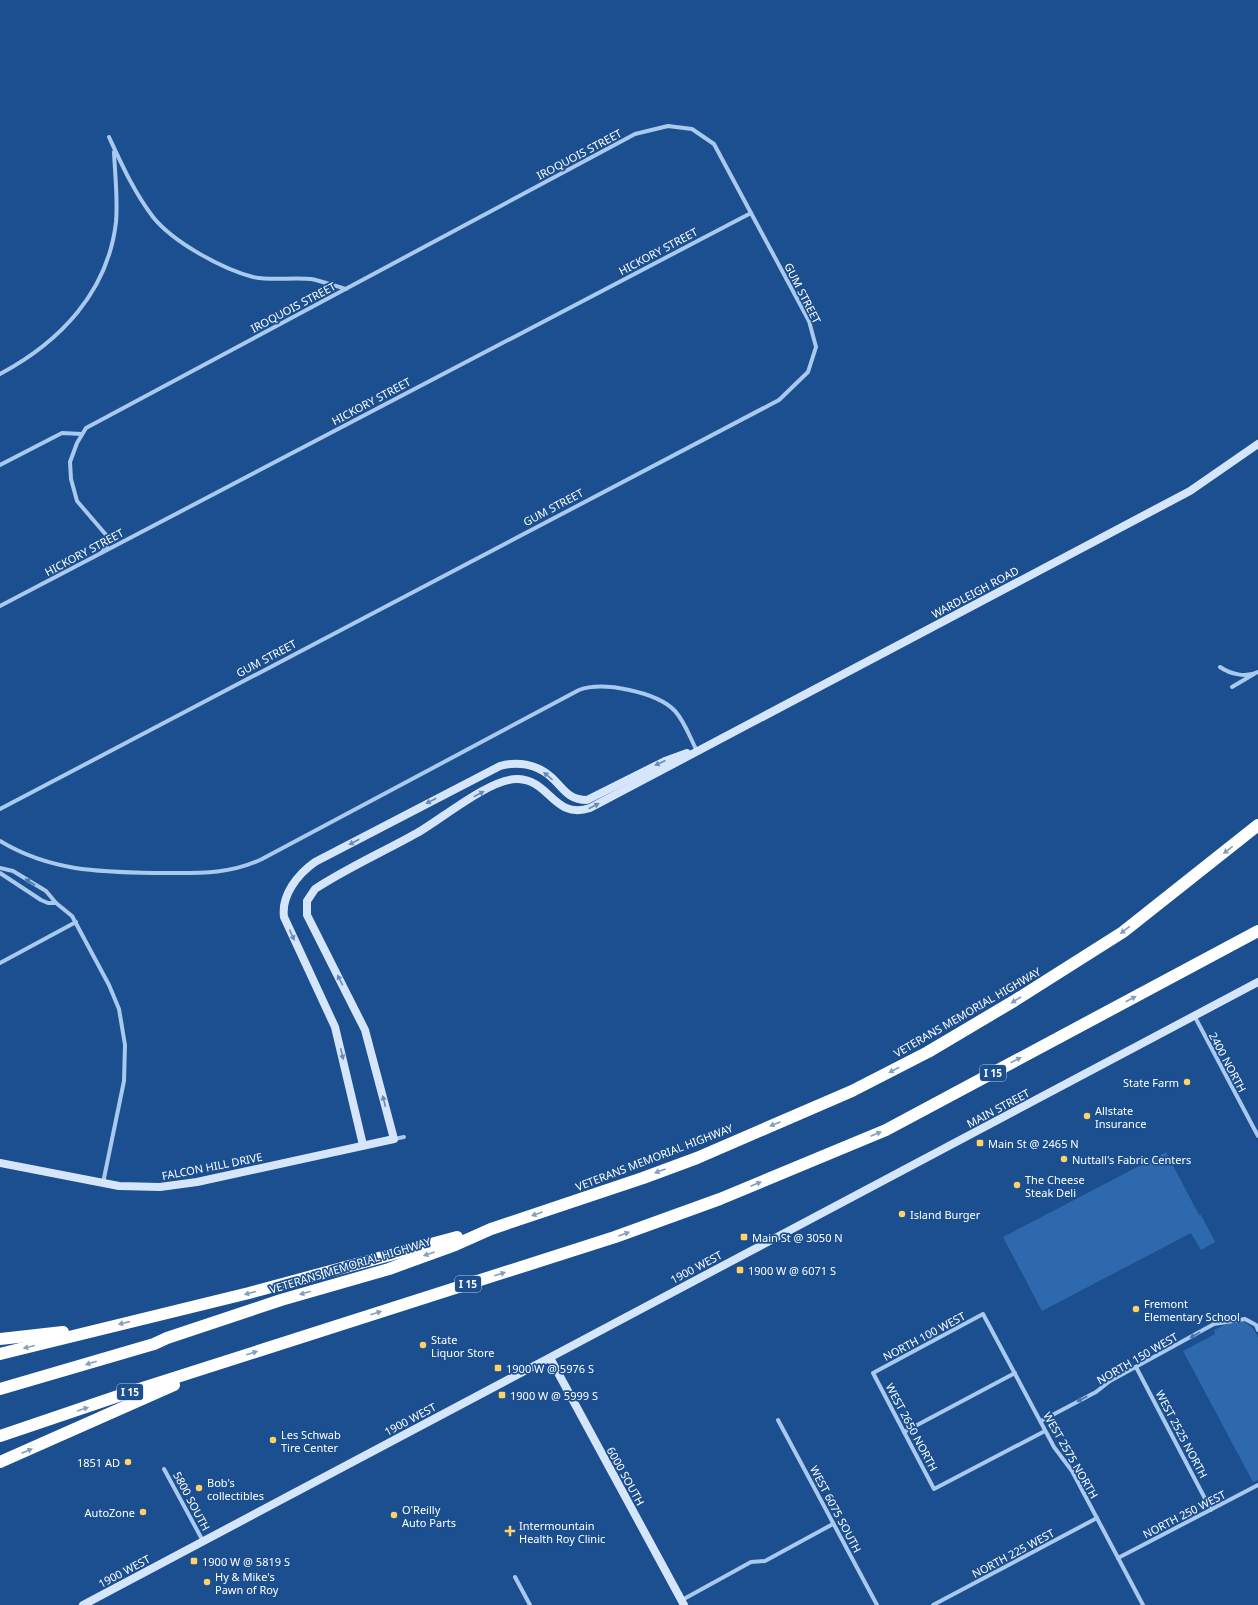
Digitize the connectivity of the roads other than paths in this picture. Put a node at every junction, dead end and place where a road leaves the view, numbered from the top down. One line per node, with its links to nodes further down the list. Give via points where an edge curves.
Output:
1 (635, 134): 4 (street, GUM STREET, via 668,126 692,129 714,144); 5 (street, IROQUOIS STREET)
2 (108, 137): 3 (street)
3 (114, 149): 5 (street, via 130,182 154,218 181,242 203,256 229,269 254,277 311,279); 6 (street, via 116,222 110,252 100,280 84,306 62,330 40,349)
4 (751, 213): 10 (street, HICKORY STREET); 16 (street, GUM STREET, via 809,321 816,347 808,372 779,400)
5 (346, 289): 7 (street, IROQUOIS STREET, via 86,428)
6 (0, 374)
7 (82, 434): 9 (street, via 62,433); 10 (street, IROQUOIS STREET, via 70,462 70,479 77,501 107,536 107,546)
8 (1258, 444): 15 (main road, WARDLEIGH ROAD, via 1190,491)
9 (0, 465)
10 (101, 553): 11 (street, HICKORY STREET)
11 (0, 606)
12 (1220, 667): 13 (street, via 1236,674)
13 (1256, 673): 14 (street)
14 (1232, 687)
15 (697, 751): 18 (street, via 679,717 665,703 648,696 607,686 596,686 579,690 262,859 235,869 204,873 84,871 43,861); 29 (main road, one-way to 15, via 365,1030 307,915 307,901 311,892 418,833 502,782 519,779 531,782 541,787 561,806 572,810 585,810); 30 (main road, one-way to 30, via 665,761 587,800 576,799 566,794 550,776 533,766 513,763 500,766 315,862 299,877 286,897 284,917 336,1027)
16 (0, 809)
17 (1258, 825): 33 (highway, VETERANS MEMORIAL HIGHWAY, one-way to 33, via 1123,932 928,1052 852,1091 696,1158)
18 (0, 841)
19 (0, 868): 21 (street, one-way to 19, via 46,891 13,871)
20 (0, 873): 21 (street, via 41,900)
21 (56, 903): 22 (street)
22 (76, 922): 24 (street); 32 (street, via 114,997 122,1022 124,1040 124,1081)
23 (1258, 931): 41 (highway, I 15, one-way to 23, via 615,1237 720,1199 886,1130)
24 (0, 963)
25 (1258, 982): 26 (main road, MAIN STREET)
26 (1194, 1017): 27 (street, 2400 NORTH); 34 (main road, MAIN STREET)
27 (1258, 1136)
28 (404, 1137): 29 (street, FALCON HILL DRIVE)
29 (394, 1139): 30 (main road, FALCON HILL DRIVE)
30 (363, 1145): 32 (main road, FALCON HILL DRIVE, via 191,1183 146,1188)
31 (0, 1163): 32 (main road, FALCON HILL DRIVE)
32 (103, 1182)
33 (491, 1229): 36 (highway, one-way to 36, via 249,1294); 45 (highway, VETERANS MEMORIAL HIGHWAY, one-way to 45, via 389,1269 281,1300 154,1344)
34 (747, 1253): 40 (main road, 1900 WEST)
35 (983, 1314): 43 (street, NORTH 100 WEST); 44 (street, WEST 2575 NORTH)
36 (108, 1327): 38 (highway); 39 (highway, one-way to 39)
37 (1258, 1330): 42 (street, NORTH 150 WEST, one-way to 42, via 1256,1325 1245,1319 1214,1324)
38 (0, 1339)
39 (0, 1354)
40 (550, 1358): 57 (main road, 1900 WEST); 60 (main road, 6000 SOUTH)
41 (215, 1365): 50 (highway, I 15, one-way to 41); 51 (highway, one-way to 41)
42 (1136, 1367): 47 (street, NORTH 150 WEST, one-way to 47); 54 (street, WEST 2525 NORTH)
43 (873, 1373): 49 (street, WEST 2650 NORTH)
44 (1015, 1373): 47 (street, WEST 2575 NORTH); 49 (street)
45 (0, 1389)
46 (778, 1420): 56 (street, WEST 6075 SOUTH)
47 (1041, 1421): 48 (street, WEST 2575 NORTH)
48 (1045, 1431): 49 (street, WEST 2650 NORTH, via 934,1489); 55 (street, WEST 2575 NORTH, via 1072,1471)
49 (904, 1432)
50 (0, 1436)
51 (0, 1462)
52 (164, 1469): 57 (street, 5800 SOUTH)
53 (1258, 1485): 54 (street, NORTH 250 WEST)
54 (1211, 1510): 58 (street, NORTH 250 WEST)
55 (1097, 1518): 58 (street, WEST 2575 NORTH); 61 (street, NORTH 225 WEST)
56 (833, 1524): 60 (street, via 765,1561 751,1562); 64 (street, WEST 6075 SOUTH)
57 (203, 1541): 62 (main road, 1900 WEST)
58 (1118, 1558): 65 (street, WEST 2575 NORTH)
59 (515, 1577): 63 (street)
60 (683, 1603)
61 (935, 1604)
62 (83, 1605)
63 (530, 1605)
64 (877, 1605)
65 (1143, 1605)

